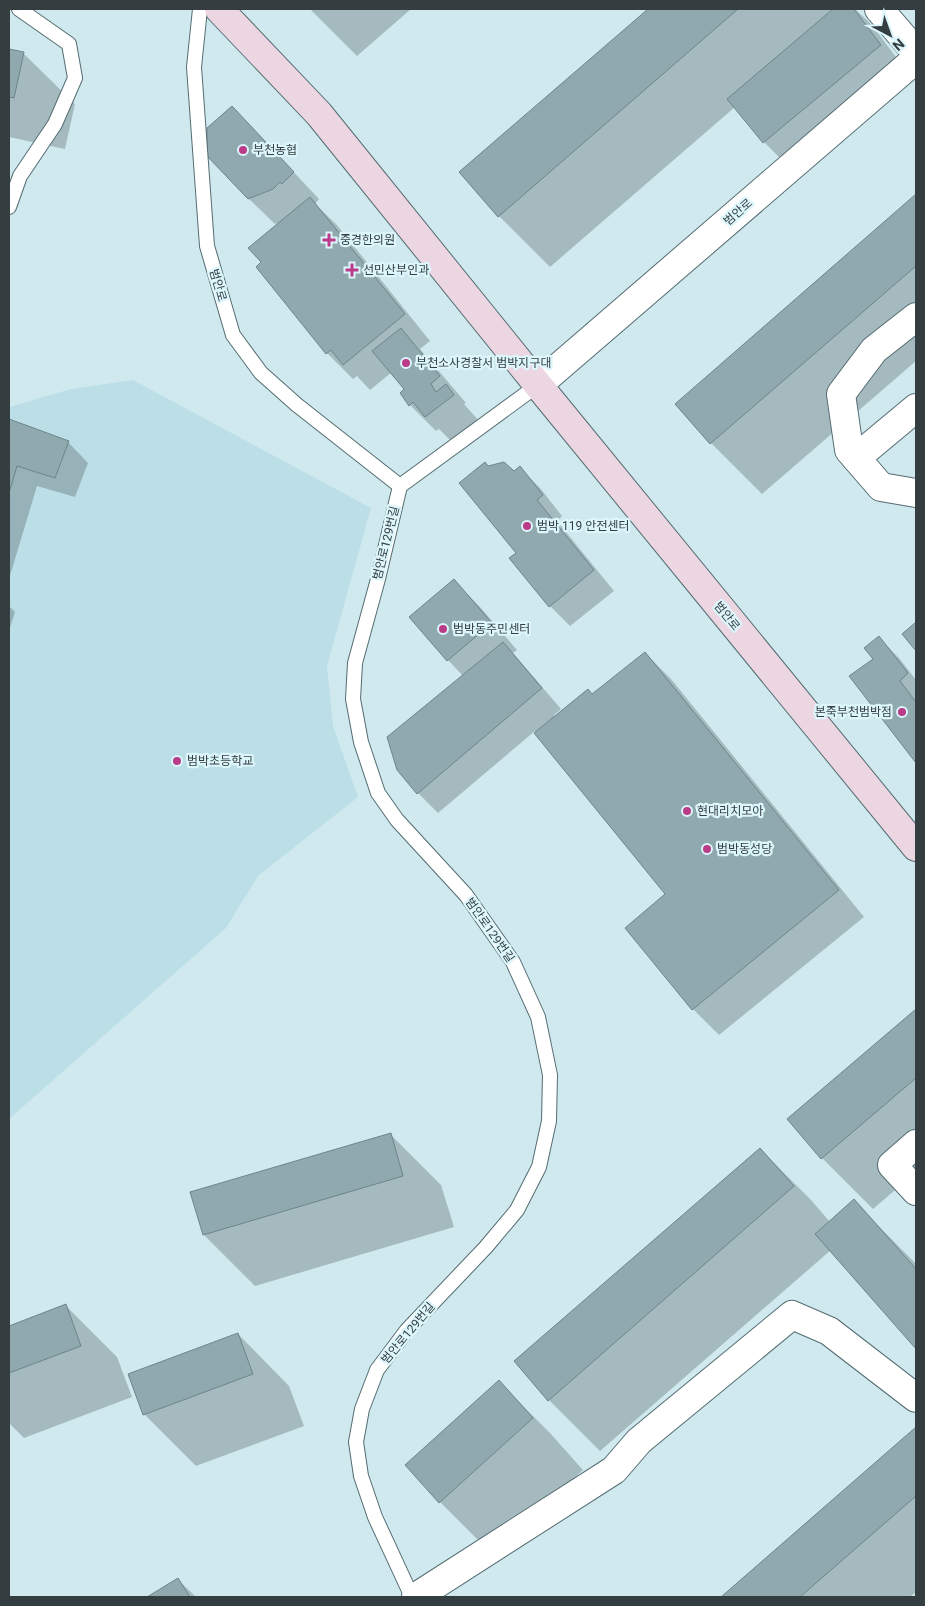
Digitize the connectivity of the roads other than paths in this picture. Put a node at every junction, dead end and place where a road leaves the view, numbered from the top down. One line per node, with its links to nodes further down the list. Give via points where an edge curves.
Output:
1 (19, 9): 7 (lane, via 69,44 75,78 55,124 20,176)
2 (200, 9): 12 (lane, 범안로, via 194,67 207,246 233,335 261,374)
3 (218, 9): 9 (street, 범안로, via 319,114)
4 (879, 9): 5 (street)
5 (916, 52)
6 (916, 59): 9 (street, 범안로)
7 (9, 207)
8 (916, 317): 11 (street, via 874,350 841,394 849,450)
9 (538, 385): 12 (lane); 14 (street, 범안로)
10 (916, 408): 11 (street)
11 (856, 458): 13 (street, via 881,487)
12 (400, 486): 18 (lane, 범안로129번길, via 354,662 353,699 361,742 378,793 397,820 466,895 513,962 538,1017 550,1075 549,1121 539,1167 517,1210 407,1330 377,1370 362,1409 356,1442 361,1476 375,1518)
13 (916, 493)
14 (916, 847)
15 (916, 1144): 16 (street, via 892,1165)
16 (916, 1191)
17 (916, 1398): 19 (street, via 829,1331 792,1315 638,1441 614,1470)
18 (412, 1597)
19 (416, 1597)

